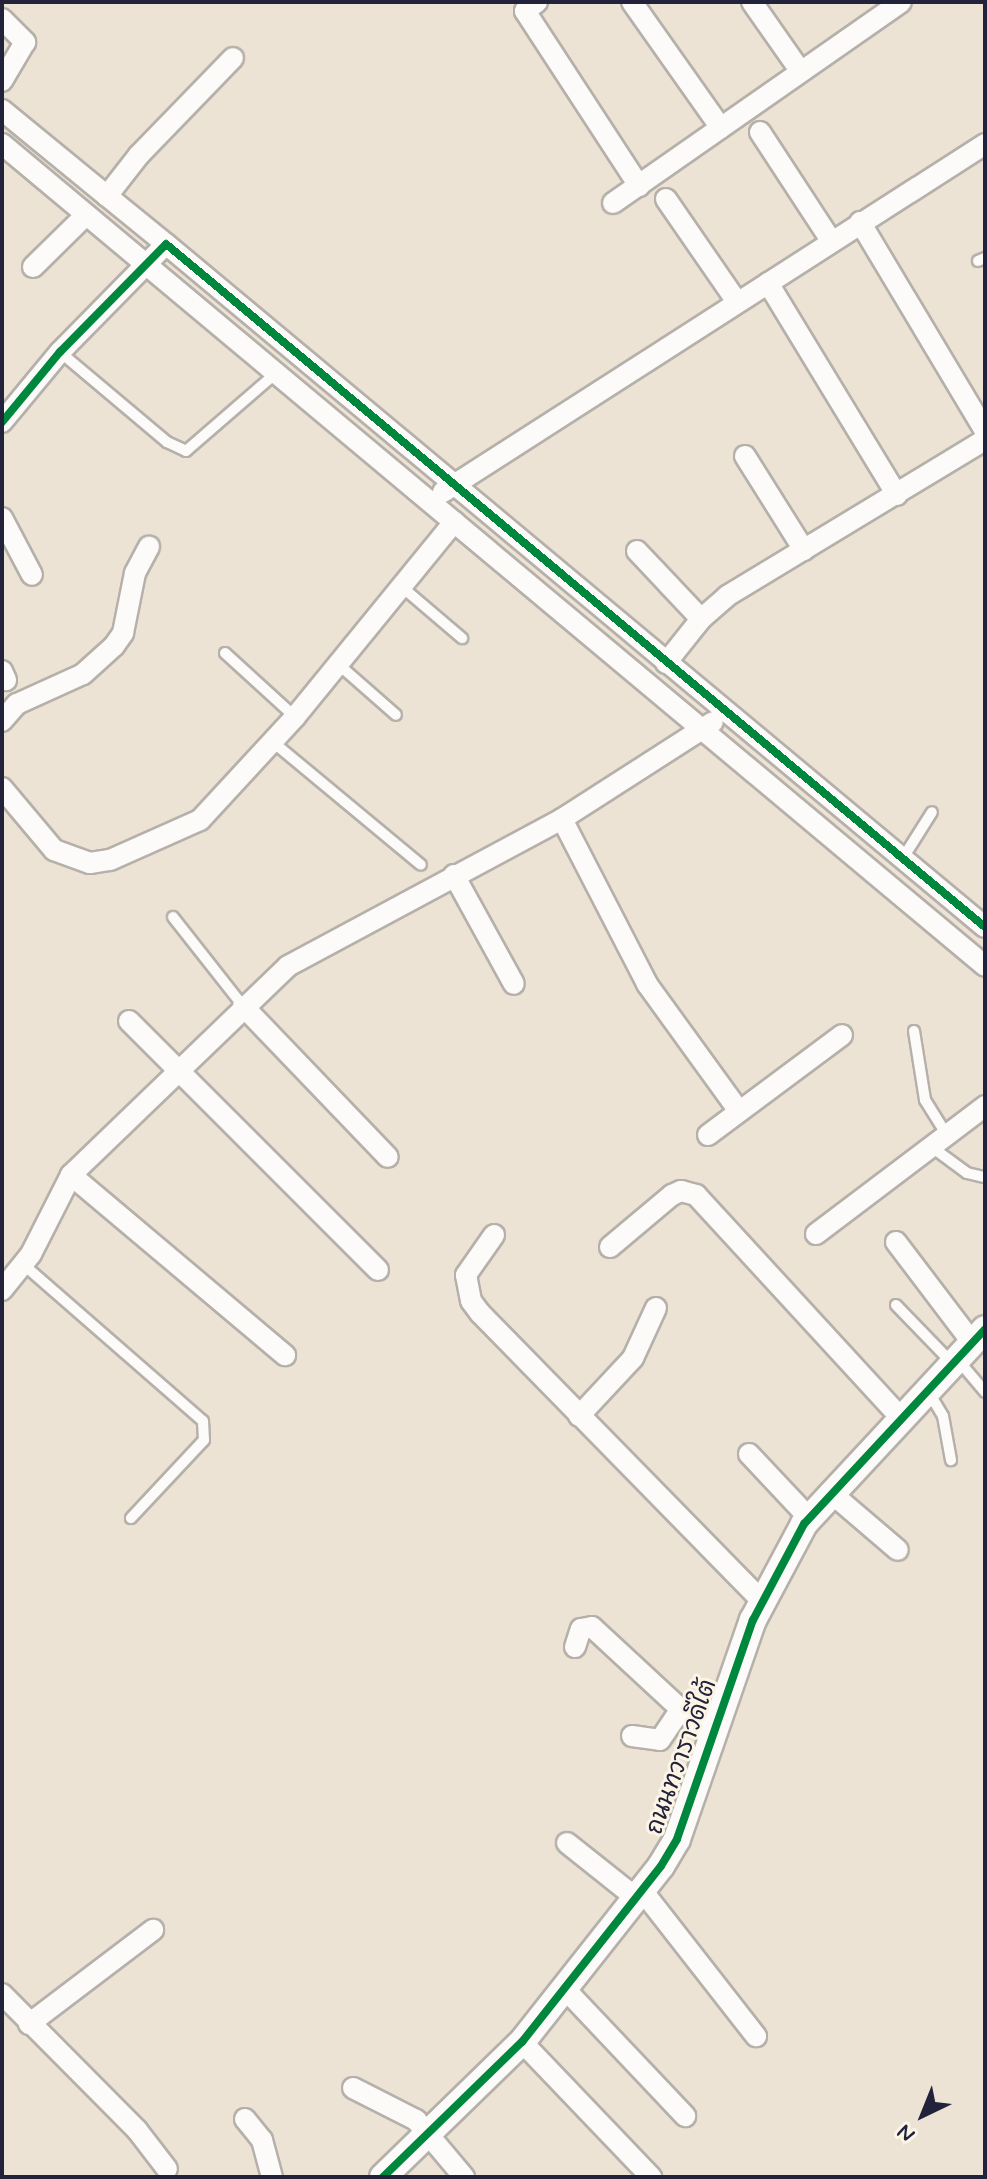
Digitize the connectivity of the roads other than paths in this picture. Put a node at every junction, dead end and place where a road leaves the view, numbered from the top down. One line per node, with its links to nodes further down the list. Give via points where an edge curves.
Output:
1 (537, 2): 15 (street, via 525,11)
2 (632, 2): 11 (street)
3 (752, 2): 8 (street)
4 (901, 2): 5 (street)
5 (873, 10): 8 (street)
6 (2, 19): 9 (street, via 25,42)
7 (233, 58): 16 (street)
8 (801, 72): 11 (street)
9 (2, 81)
10 (2, 110): 16 (street)
11 (721, 128): 15 (street)
12 (760, 132): 21 (street)
13 (2, 144): 19 (street)
14 (985, 144): 20 (street)
15 (639, 186): 18 (street)
16 (107, 196): 22 (street)
17 (666, 199): 26 (street)
18 (613, 203)
19 (86, 215): 23 (street); 24 (street)
20 (860, 222): 21 (street); 30 (street)
21 (832, 242): 25 (street)
22 (166, 244): 23 (street); 33 (street)
23 (145, 265): 27 (street); 28 (street)
24 (33, 267)
25 (768, 283): 26 (street); 34 (street)
26 (737, 302): 33 (street)
27 (60, 352): 28 (lane, via 167,442 186,451); 29 (street)
28 (275, 374): 35 (street)
29 (2, 422)
30 (985, 431)
31 (985, 440): 34 (street)
32 (745, 456): 39 (street)
33 (453, 484): 35 (street); 46 (street)
34 (897, 495): 39 (street)
35 (430, 502): 37 (street)
36 (2, 518): 41 (street)
37 (454, 522): 42 (street); 52 (street)
38 (149, 547): 51 (street, via 135,573 123,633 114,646 83,674 17,704)
39 (804, 550): 43 (street, via 727,596)
40 (637, 551): 43 (street)
41 (32, 575)
42 (402, 587): 44 (lane); 47 (street)
43 (701, 619): 46 (street)
44 (462, 638)
45 (225, 653): 50 (lane)
46 (666, 663): 48 (street)
47 (338, 664): 49 (lane); 50 (street)
48 (725, 711): 52 (street); 57 (street)
49 (396, 715)
50 (295, 717): 53 (street)
51 (2, 721)
52 (706, 730): 56 (street); 62 (street)
53 (273, 742): 54 (street, via 210,814 110,860 90,863 54,850); 58 (lane)
54 (2, 788)
55 (932, 812): 57 (lane)
56 (562, 819): 59 (street); 70 (street, via 647,984)
57 (903, 858): 61 (street)
58 (421, 865)
59 (454, 875): 63 (street); 64 (street, via 310,951)
60 (173, 917): 64 (lane)
61 (985, 927)
62 (985, 966)
63 (514, 984)
64 (243, 1006): 68 (street); 73 (street)
65 (129, 1021): 68 (street)
66 (914, 1031): 72 (lane)
67 (842, 1035): 70 (street)
68 (178, 1074): 74 (street); 81 (street)
69 (985, 1106): 72 (street)
70 (739, 1111): 71 (street)
71 (708, 1135)
72 (937, 1139): 75 (lane, via 967,1173); 76 (street)
73 (388, 1157)
74 (71, 1175): 80 (street); 86 (street)
75 (985, 1177)
76 (816, 1234)
77 (494, 1235): 89 (street, via 466,1275 471,1301)
78 (896, 1242): 85 (street)
79 (610, 1247): 90 (street, via 672,1195 696,1195)
80 (24, 1265): 82 (street); 94 (lane, via 203,1421 204,1440)
81 (378, 1270)
82 (2, 1290)
83 (896, 1305): 85 (lane)
84 (656, 1308): 89 (street, via 633,1358)
85 (966, 1348): 87 (street, ถนนทวาราวดีใต้); 88 (lane)
86 (285, 1355)
87 (926, 1388): 90 (street, ถนนทวาราวดีใต้); 92 (lane, via 943,1416)
88 (985, 1392)
89 (579, 1416): 97 (street)
90 (899, 1416): 93 (street, ถนนทวาราวดีใต้)
91 (749, 1454): 95 (street)
92 (951, 1460)
93 (830, 1492): 95 (street, ถนนทวาราวดีใต้); 96 (street)
94 (131, 1518)
95 (809, 1518): 97 (street, ถนนทวาราวดีใต้)
96 (898, 1550)
97 (762, 1601): 101 (street, ถนนทวาราวดีใต้)
98 (575, 1647): 99 (street, via 581,1629 592,1627)
99 (681, 1709): 100 (street, via 660,1740); 101 (street)
100 (632, 1736)
101 (712, 1738): 103 (street, ถนนทวาราวดีใต้, via 677,1839)
102 (567, 1843): 103 (street)
103 (638, 1893): 105 (street, ถนนทวาราวดีใต้); 108 (street)
104 (153, 1930): 107 (street)
105 (565, 1989): 109 (street, ถนนทวาราวดีใต้); 111 (street)
106 (2, 1994): 107 (street)
107 (29, 2024): 114 (street, via 137,2130)
108 (756, 2036)
109 (522, 2042): 113 (street, ถนนทวาราวดีใต้); 118 (street)
110 (353, 2088): 113 (street, via 408,2115)
111 (685, 2116)
112 (245, 2119): 116 (street, via 262,2140)
113 (429, 2133): 115 (street, ถนนทวาราวดีใต้); 117 (street)
114 (167, 2169)
115 (388, 2175)
116 (272, 2177)
117 (464, 2177)
118 (651, 2177)

